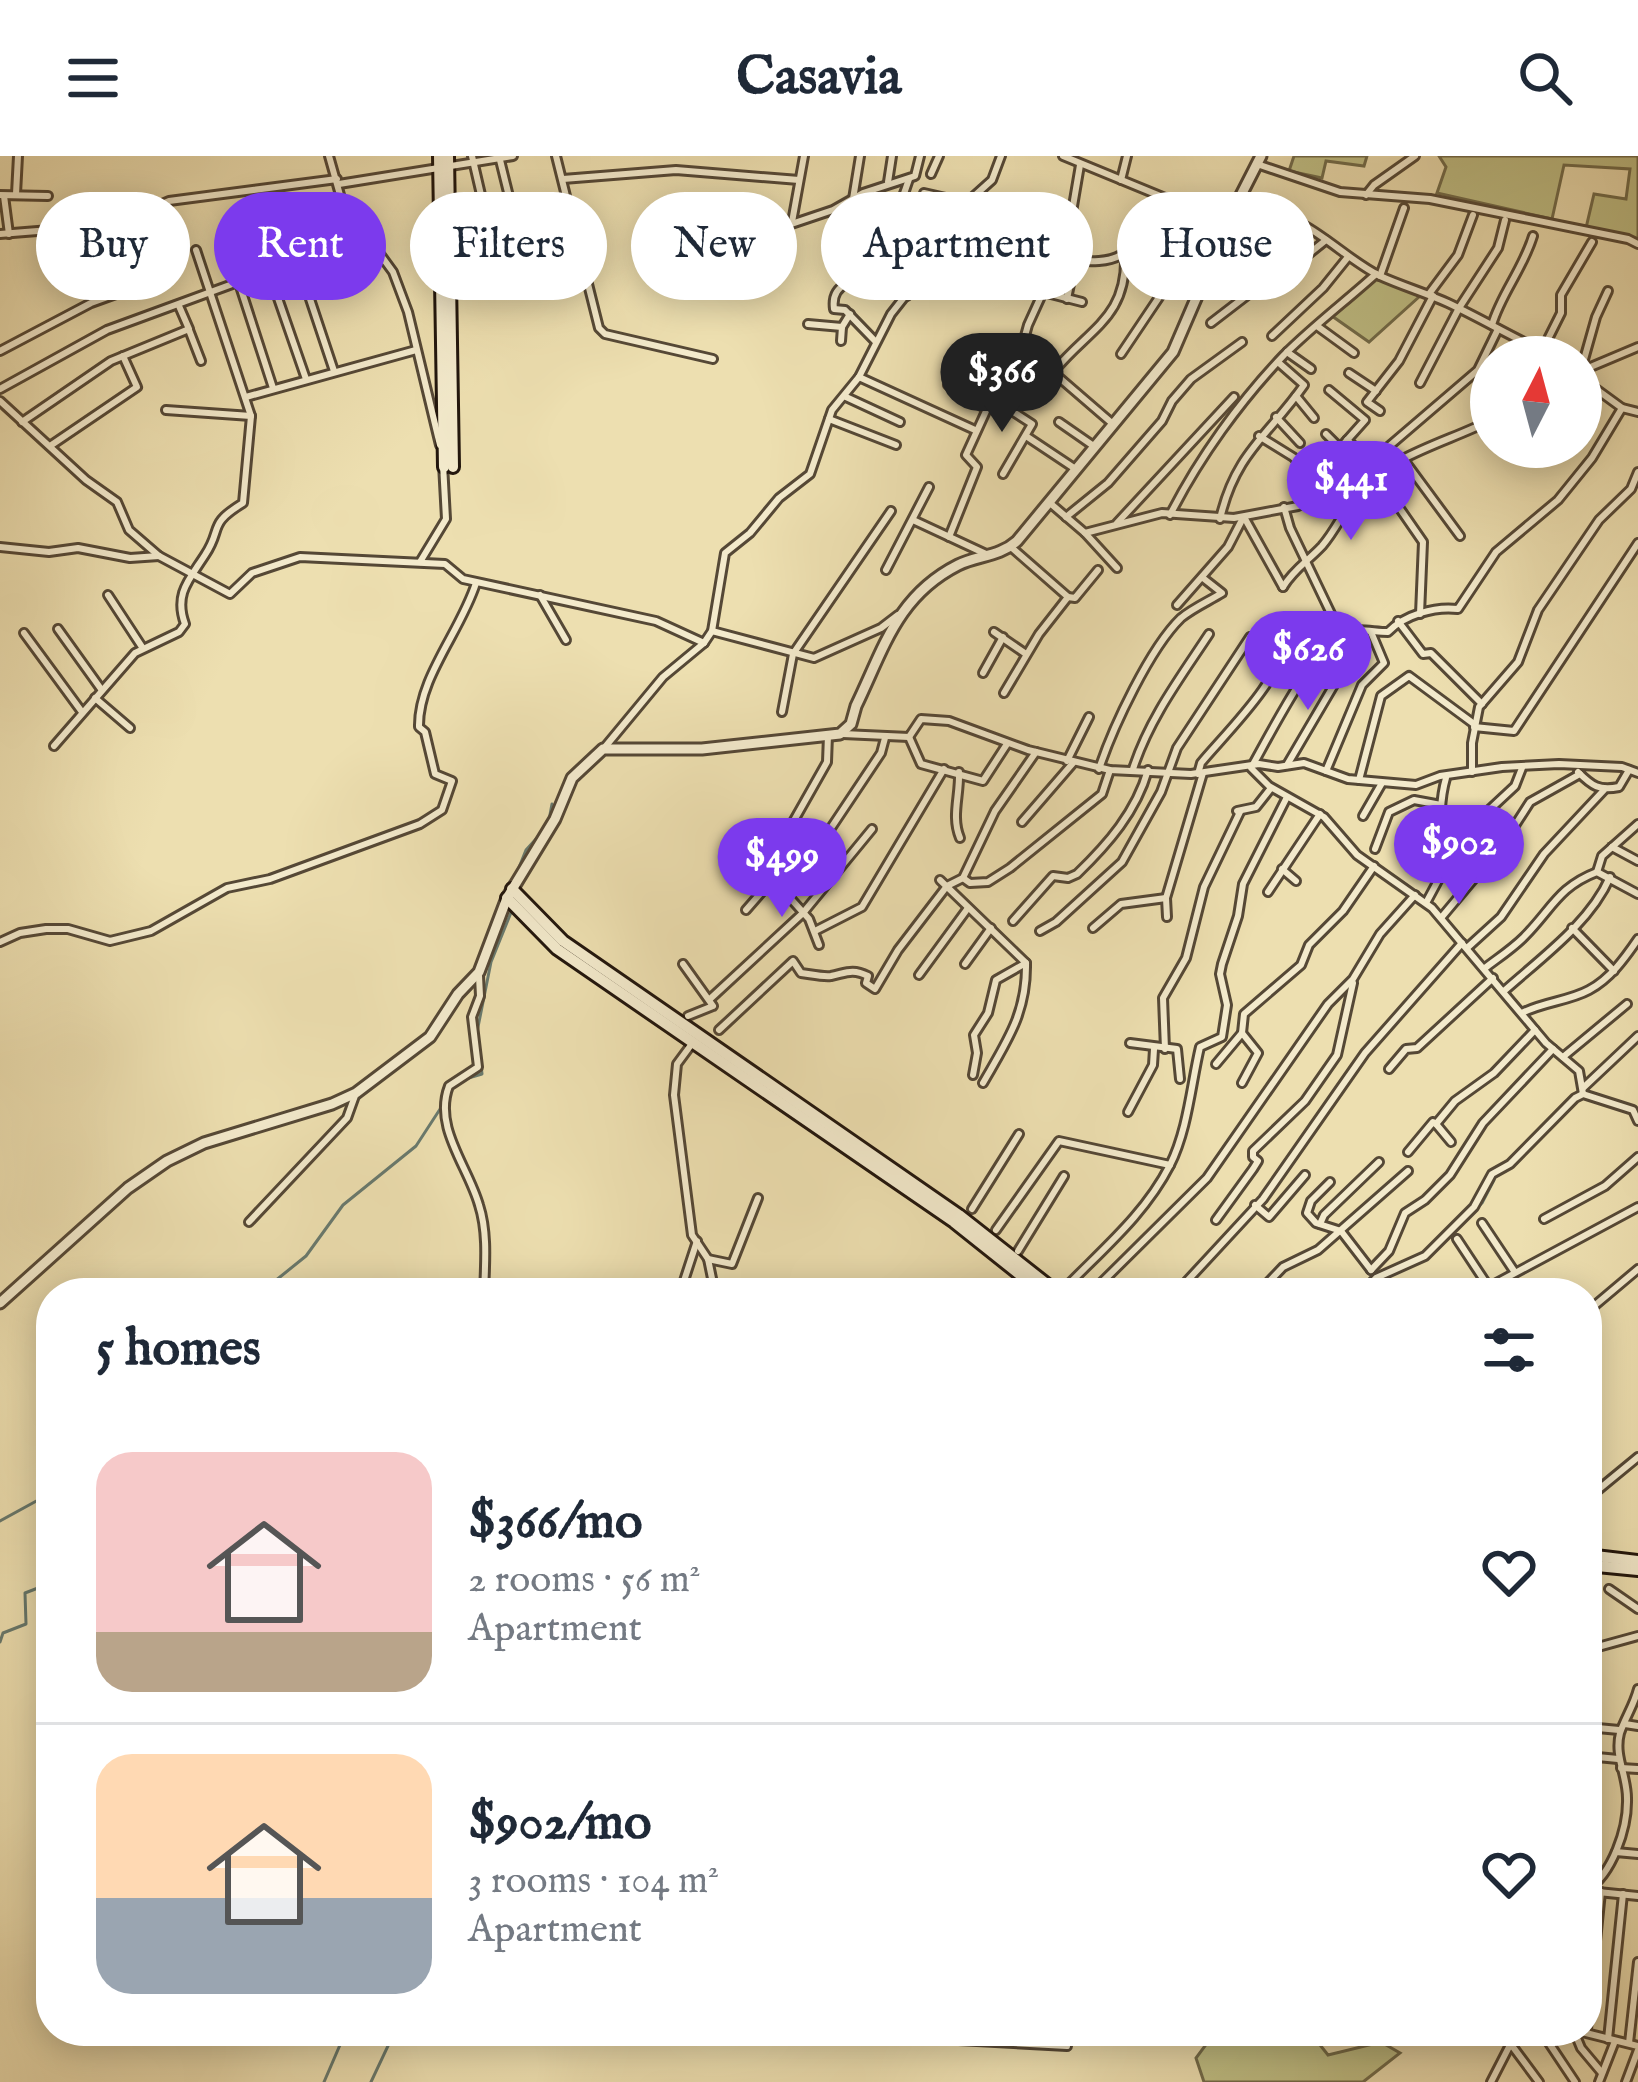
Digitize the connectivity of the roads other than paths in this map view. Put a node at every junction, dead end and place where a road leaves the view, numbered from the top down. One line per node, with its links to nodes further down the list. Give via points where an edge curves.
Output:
1 (18, 156): 38 (street)
2 (329, 156): 24 (street)
3 (513, 156): 14 (street)
4 (556, 156): 21 (street)
5 (804, 156): 22 (street)
6 (860, 156): 30 (street)
7 (892, 156): 25 (street)
8 (920, 156): 20 (street)
9 (939, 156): 19 (street)
10 (1001, 156): 33 (street)
11 (1063, 156): 18 (street)
12 (1127, 156): 23 (street)
13 (1415, 156): 40 (street)
14 (499, 157): 16 (street); 28 (street)
15 (1258, 159): 36 (street); 40 (street, via 1299,180)
16 (473, 160): 17 (street); 27 (street)
17 (444, 162): 24 (street); 143 (main road)
18 (1080, 165): 23 (street); 34 (street)
19 (932, 174)
20 (909, 179): 25 (street); 32 (street)
21 (562, 180): 22 (street, via 676,170); 93 (street, via 599,328)
22 (799, 180): 29 (street)
23 (1121, 180): 35 (street)
24 (338, 181): 26 (street); 44 (street, via 107,208 75,220 76,228)
25 (888, 183): 31 (street)
26 (340, 192)
27 (480, 192)
28 (508, 192)
29 (797, 192)
30 (855, 192)
31 (869, 192)
32 (905, 192)
33 (979, 192)
34 (1075, 192)
35 (1150, 192)
36 (1243, 192)
37 (2, 195): 38 (street); 44 (street)
38 (16, 195): 39 (street)
39 (36, 196)
40 (1366, 196): 49 (street, via 1430,199)
41 (1404, 208): 53 (street)
42 (1473, 215): 57 (street)
43 (1505, 220): 71 (street, via 1498,248)
44 (4, 234)
45 (1314, 234): 47 (street)
46 (1533, 236): 76 (street)
47 (1326, 240): 51 (street); 73 (street)
48 (1592, 242): 81 (street, via 1561,295)
49 (1638, 244)
50 (196, 250): 56 (street)
51 (1348, 257): 53 (street); 79 (street)
52 (386, 265): 87 (street)
53 (1378, 275): 57 (street); 75 (street)
54 (214, 292): 56 (street)
55 (1608, 292): 82 (street)
56 (210, 294): 70 (street); 110 (street)
57 (1431, 295): 71 (street); 108 (street)
58 (1117, 296): 129 (street, via 1107,321 1054,370)
59 (102, 300): 88 (street)
60 (244, 300): 105 (street)
61 (278, 300): 101 (street)
62 (311, 300): 98 (street)
63 (832, 300): 72 (street, via 834,309)
64 (904, 300): 84 (street)
65 (1039, 300): 113 (street, via 1015,372)
66 (1072, 300): 69 (street)
67 (1157, 300): 90 (street)
68 (1196, 300): 129 (street, via 1174,352)
69 (1082, 302)
70 (179, 306): 78 (street); 104 (street, via 107,330)
71 (1459, 308): 76 (street); 102 (street)
72 (850, 314): 77 (street); 84 (street)
73 (1211, 323)
74 (808, 324): 77 (street)
75 (1316, 326): 89 (street); 91 (street)
76 (1495, 327): 80 (street); 140 (street, via 1478,370)
77 (842, 328): 83 (street)
78 (188, 329): 92 (street); 94 (street)
79 (1272, 336)
80 (1513, 336)
81 (1550, 336)
82 (1591, 336)
83 (841, 341)
84 (875, 341): 100 (street)
85 (1242, 341): 156 (street, via 1191,379 1108,483)
86 (1638, 347): 96 (street)
87 (417, 350): 98 (street); 143 (street)
88 (0, 351)
89 (1287, 352): 95 (street); 97 (street)
90 (1121, 353)
91 (1354, 353)
92 (122, 356): 126 (street); 138 (street, via 137,387)
93 (713, 359)
94 (201, 361)
95 (1278, 362): 109 (street, via 1304,385); 155 (street)
96 (1602, 363)
97 (1311, 369)
98 (334, 371): 101 (street)
99 (1349, 373): 108 (street)
100 (859, 377): 112 (street); 131 (street)
101 (306, 379): 105 (street)
102 (1420, 383)
103 (948, 386): 118 (street)
104 (0, 389)
105 (273, 389): 110 (street)
106 (1329, 390): 121 (street)
107 (1602, 391): 116 (street)
108 (1377, 392): 115 (street)
109 (1296, 396): 123 (street); 125 (street)
110 (246, 397): 122 (street)
111 (1234, 397): 160 (street)
112 (846, 398): 124 (street); 127 (street)
113 (992, 398): 118 (street); 133 (street, via 1029,420)
114 (0, 401): 126 (street)
115 (1367, 403): 119 (street); 121 (street)
116 (1622, 408): 120 (street); 182 (street, via 1558,500 1496,552 1459,609)
117 (166, 410): 122 (street)
118 (986, 410): 131 (street)
119 (1380, 412)
120 (1638, 412)
121 (1360, 414): 136 (street, via 1365,420)
122 (251, 416): 174 (street, via 243,503 214,525)
123 (1276, 417): 134 (street); 135 (street)
124 (829, 418): 137 (street); 187 (street, via 810,474 725,553)
125 (1314, 418)
126 (22, 422): 138 (street)
127 (900, 422)
128 (1059, 422): 139 (street)
129 (1114, 424): 139 (street)
130 (1470, 430): 142 (street)
131 (976, 431): 163 (street, via 966,455 977,467)
132 (1325, 434): 136 (street)
133 (1026, 436): 144 (street); 146 (street)
134 (1259, 436): 147 (street); 158 (street)
135 (1300, 443)
136 (1344, 444): 141 (street); 147 (street)
137 (896, 445)
138 (50, 446): 167 (street, via 117,502 129,530)
139 (1096, 447): 144 (street)
140 (1387, 448)
141 (1361, 453)
142 (1404, 460): 148 (street); 162 (street)
143 (448, 467): 170 (street, via 446,518)
144 (1077, 470): 152 (street)
145 (1638, 472): 203 (street, via 1538,610 1518,662)
146 (1003, 474)
147 (1315, 476): 150 (street)
148 (1378, 477): 151 (street); 182 (street, via 1424,542)
149 (929, 488): 159 (street)
150 (1331, 493): 151 (street); 153 (street)
151 (1356, 495): 169 (street)
152 (1050, 503): 156 (street); 166 (street)
153 (1285, 507): 157 (street); 169 (street)
154 (891, 511): 197 (street)
155 (1170, 515): 158 (street); 160 (street)
156 (1066, 517): 161 (street)
157 (1244, 517): 158 (street); 169 (street, via 1283,587); 175 (street)
158 (1220, 519)
159 (913, 520): 163 (street); 172 (street)
160 (1115, 526): 161 (street)
161 (1085, 533): 171 (street)
162 (1460, 536)
163 (949, 537): 168 (street)
164 (1638, 543): 207 (street, via 1514,731)
165 (0, 547): 167 (street)
166 (1011, 547): 168 (street); 179 (street)
167 (159, 556): 174 (street)
168 (991, 556): 181 (street, via 955,566)
169 (1306, 558): 183 (street)
170 (420, 562): 174 (street, via 300,556 252,573 230,594); 176 (street, via 445,564)
171 (1117, 568)
172 (886, 570)
173 (1098, 570): 179 (street)
174 (190, 576): 196 (street, via 182,589 185,624)
175 (1203, 578): 180 (street); 221 (street, via 1222,593 1177,623 1130,695)
176 (476, 583): 178 (street); 279 (street, via 420,699 419,728 435,774 452,781 442,810 270,879 227,888 151,931 110,941 46,929)
177 (108, 595): 196 (street)
178 (541, 595): 194 (street); 195 (street, via 656,621)
179 (1069, 597): 198 (street)
180 (1177, 605)
181 (901, 612): 197 (street, via 814,658); 209 (street, via 851,724)
182 (1420, 614): 184 (street)
183 (1335, 619): 191 (street); 231 (street, via 1281,640 1282,653 1252,705)
184 (1398, 622): 186 (street, via 1388,632); 203 (street)
185 (58, 628): 200 (street)
186 (1370, 630): 191 (street); 226 (street, via 1384,663 1361,686)
187 (712, 631): 195 (street); 197 (street)
188 (994, 632): 192 (street)
189 (24, 633): 204 (street)
190 (1209, 634): 222 (street, via 1142,739)
191 (1340, 635): 217 (street, via 1348,661); 220 (street)
192 (1003, 637): 198 (street); 199 (street)
193 (1250, 637): 230 (street)
194 (566, 640)
195 (704, 643): 214 (street, via 663,676)
196 (142, 648): 200 (street)
197 (794, 654): 205 (street)
198 (1028, 655): 201 (street)
199 (982, 673)
200 (101, 690): 202 (street)
201 (1004, 693)
202 (95, 698): 204 (street); 208 (street)
203 (1482, 704): 207 (street)
204 (82, 712): 213 (street)
205 (782, 712)
206 (1089, 717): 216 (street)
207 (1474, 726): 228 (street); 234 (street, via 1409,676 1381,696)
208 (130, 728)
209 (834, 734): 211 (street); 214 (street, via 702,749); 247 (street)
210 (909, 737): 211 (street); 212 (street, via 929,718); 223 (street, via 920,764)
211 (886, 738): 258 (street, via 815,852)
212 (1007, 744): 215 (street); 227 (street, via 983,781)
213 (54, 746)
214 (603, 749): 261 (street, via 572,778)
215 (1036, 752): 216 (street); 257 (street)
216 (1070, 762): 221 (street); 244 (street)
217 (1287, 765): 220 (street); 226 (street)
218 (1572, 766): 219 (street); 229 (street); 232 (street)
219 (1522, 767): 228 (street); 255 (street)
220 (1251, 768): 231 (street); 237 (street)
221 (1099, 769): 224 (street)
222 (1133, 769): 224 (street); 225 (street)
223 (944, 770): 227 (street); 276 (street, via 862,907)
224 (1110, 770): 257 (street, via 1102,794 1010,868 988,882)
225 (1148, 770): 230 (street); 272 (street, via 1118,829 1077,874 1053,876)
226 (1326, 771): 234 (street)
227 (959, 772): 248 (street, via 953,821)
228 (1472, 772): 233 (street)
229 (1634, 772): 238 (street, via 1619,788)
230 (1169, 773): 231 (street); 277 (street, via 1122,862)
231 (1200, 774): 265 (street)
232 (1580, 774): 238 (street); 271 (street, via 1530,802)
233 (1446, 778): 236 (street); 241 (street)
234 (1359, 780): 235 (street)
235 (1382, 783): 236 (street); 243 (street)
236 (1416, 785): 240 (street)
237 (1271, 788): 239 (street); 303 (street, via 1256,807 1238,811 1204,886 1180,970 1163,998)
238 (1604, 790): 281 (street, via 1544,854 1501,917)
239 (1287, 797): 242 (street); 323 (street, via 1243,884 1220,974 1225,1031 1200,1047)
240 (1414, 800): 241 (street); 250 (street, via 1389,812)
241 (1442, 805): 255 (street)
242 (1319, 814): 252 (street); 253 (street)
243 (1363, 816)
244 (1022, 822)
245 (1638, 824): 249 (street)
246 (872, 829): 269 (street)
247 (788, 831)
248 (960, 838)
249 (1612, 847): 251 (street); 254 (street)
250 (1375, 849)
251 (1638, 860)
252 (1375, 866): 264 (street); 298 (street, via 1301,965 1244,1014)
253 (1282, 869): 259 (street); 262 (street)
254 (1598, 872): 256 (street); 285 (street, via 1568,885)
255 (1441, 874): 266 (street)
256 (1610, 877): 263 (street); 275 (street)
257 (963, 878): 260 (street)
258 (773, 879): 268 (street); 269 (street)
259 (1296, 881)
260 (943, 883): 267 (street); 296 (street, via 875,989 861,972 801,973 793,961)
261 (514, 886): 287 (street); 349 (main road, via 557,949); 350 (main road, via 562,941)
262 (1268, 892)
263 (1638, 894)
264 (1415, 895): 266 (street); 290 (street)
265 (1166, 898): 270 (street); 274 (street, via 1121,904)
266 (1426, 903): 271 (street)
267 (968, 908): 273 (street); 288 (street)
268 (746, 910)
269 (803, 913): 276 (street); 292 (street)
270 (1167, 917)
271 (1441, 918): 281 (street)
272 (1013, 921)
273 (991, 928): 282 (street); 284 (street)
274 (1093, 928)
275 (1572, 928): 286 (street); 291 (street)
276 (814, 931): 280 (street)
277 (1040, 931)
278 (1638, 939): 286 (street)
279 (0, 942)
280 (819, 945)
281 (1464, 945): 285 (street); 329 (street, via 1365,1053)
282 (1026, 963): 308 (street, via 996,980 974,1035); 310 (street, via 1019,1019)
283 (683, 964): 292 (street)
284 (964, 964)
285 (1485, 968): 289 (street)
286 (1614, 971): 294 (street, via 1589,991)
287 (478, 972): 313 (street, via 430,1036); 346 (street, via 478,1067 448,1086 443,1103 482,1210)
288 (919, 975)
289 (1493, 978): 291 (street); 307 (street)
290 (1353, 979): 333 (street, via 1337,1055 1305,1101 1253,1151 1258,1161); 352 (street, via 1208,1178)
291 (1504, 991): 294 (street)
292 (710, 999): 295 (street, via 713,1006)
293 (1627, 1004): 305 (street)
294 (1522, 1013): 297 (street)
295 (688, 1016)
296 (719, 1030)
297 (1535, 1030): 304 (street); 317 (street)
298 (1242, 1033): 306 (street); 311 (street, via 1258,1053)
299 (1638, 1036): 312 (street)
300 (1130, 1043): 302 (street)
301 (691, 1045): 340 (street, via 677,1064 674,1095)
302 (1154, 1049): 303 (street); 315 (street)
303 (1166, 1049): 309 (street, via 1179,1051)
304 (1553, 1049): 305 (street); 345 (street, via 1484,1123 1450,1175 1405,1213)
305 (1563, 1057): 312 (street, via 1579,1071)
306 (1216, 1064)
307 (1389, 1069)
308 (974, 1075)
309 (1180, 1079)
310 (983, 1083)
311 (1242, 1083)
312 (1583, 1091): 314 (street); 345 (street, via 1492,1174 1474,1207 1425,1256)
313 (356, 1093): 334 (street, via 347,1118); 359 (street, via 167,1161)
314 (1635, 1108): 316 (street)
315 (1128, 1112)
316 (1638, 1121)
317 (1436, 1124): 319 (street); 320 (street)
318 (1019, 1134): 331 (street)
319 (1451, 1142)
320 (1408, 1152)
321 (1638, 1157): 332 (street, via 1605,1186)
322 (1379, 1162): 336 (street)
323 (1170, 1165): 337 (street, via 1059,1141); 351 (street, via 1141,1211)
324 (1408, 1171): 338 (street)
325 (1306, 1175): 329 (street, via 1270,1217)
326 (1064, 1176): 341 (street)
327 (1330, 1182): 336 (street, via 1306,1210)
328 (758, 1198): 342 (street, via 732,1264)
329 (1256, 1205): 353 (street)
330 (1638, 1207): 344 (street)
331 (972, 1209)
332 (1544, 1219)
333 (1216, 1220)
334 (249, 1222)
335 (1482, 1222): 344 (street)
336 (1319, 1224): 338 (street)
337 (996, 1230)
338 (1340, 1231): 345 (street); 354 (street)
339 (1457, 1239): 356 (street)
340 (697, 1241): 342 (street); 347 (street)
341 (1018, 1251)
342 (708, 1258): 348 (street)
343 (1638, 1269): 358 (street)
344 (1514, 1270): 357 (street)
345 (1374, 1274): 355 (street)
346 (484, 1278)
347 (685, 1278)
348 (712, 1278)
349 (1024, 1278)
350 (1046, 1278)
351 (1074, 1278)
352 (1106, 1278)
353 (1190, 1278)
354 (1272, 1278)
355 (1372, 1278)
356 (1483, 1278)
357 (1501, 1278)
358 (1602, 1299)
359 (0, 1303)
360 (1638, 1457): 361 (street)
361 (1602, 1487)
362 (1602, 1557): 363 (main road)
363 (1638, 1561)
364 (1602, 1566): 365 (main road)
365 (1638, 1570)
366 (1609, 1589): 367 (street)
367 (1638, 1609)
368 (1638, 1636): 369 (street)
369 (1602, 1646)
370 (1638, 1689): 373 (street)
371 (1638, 1726): 373 (street)
372 (1602, 1727): 373 (street)
373 (1623, 1727): 375 (street)
374 (1602, 1759): 375 (street)
375 (1620, 1763): 376 (street); 377 (street)
376 (1638, 1769)
377 (1627, 1808): 378 (street); 379 (street)
378 (1638, 1809)
379 (1616, 1852): 380 (street); 381 (street)
380 (1638, 1854)
381 (1602, 1878)
382 (1602, 1892): 383 (street)
383 (1623, 1894): 384 (street); 387 (street)
384 (1638, 1896)
385 (1638, 1962): 392 (street)
386 (1602, 2036): 387 (street)
387 (1611, 2039): 392 (street); 394 (street)
388 (1510, 2046): 393 (street)
389 (1513, 2046): 397 (street)
390 (1550, 2046): 398 (street)
391 (1582, 2046): 394 (street)
392 (1635, 2046): 399 (street)
393 (1498, 2071): 395 (street); 396 (street)
394 (1601, 2077)
395 (1491, 2082)
396 (1505, 2082)
397 (1539, 2082)
398 (1575, 2082)
399 (1627, 2082)

